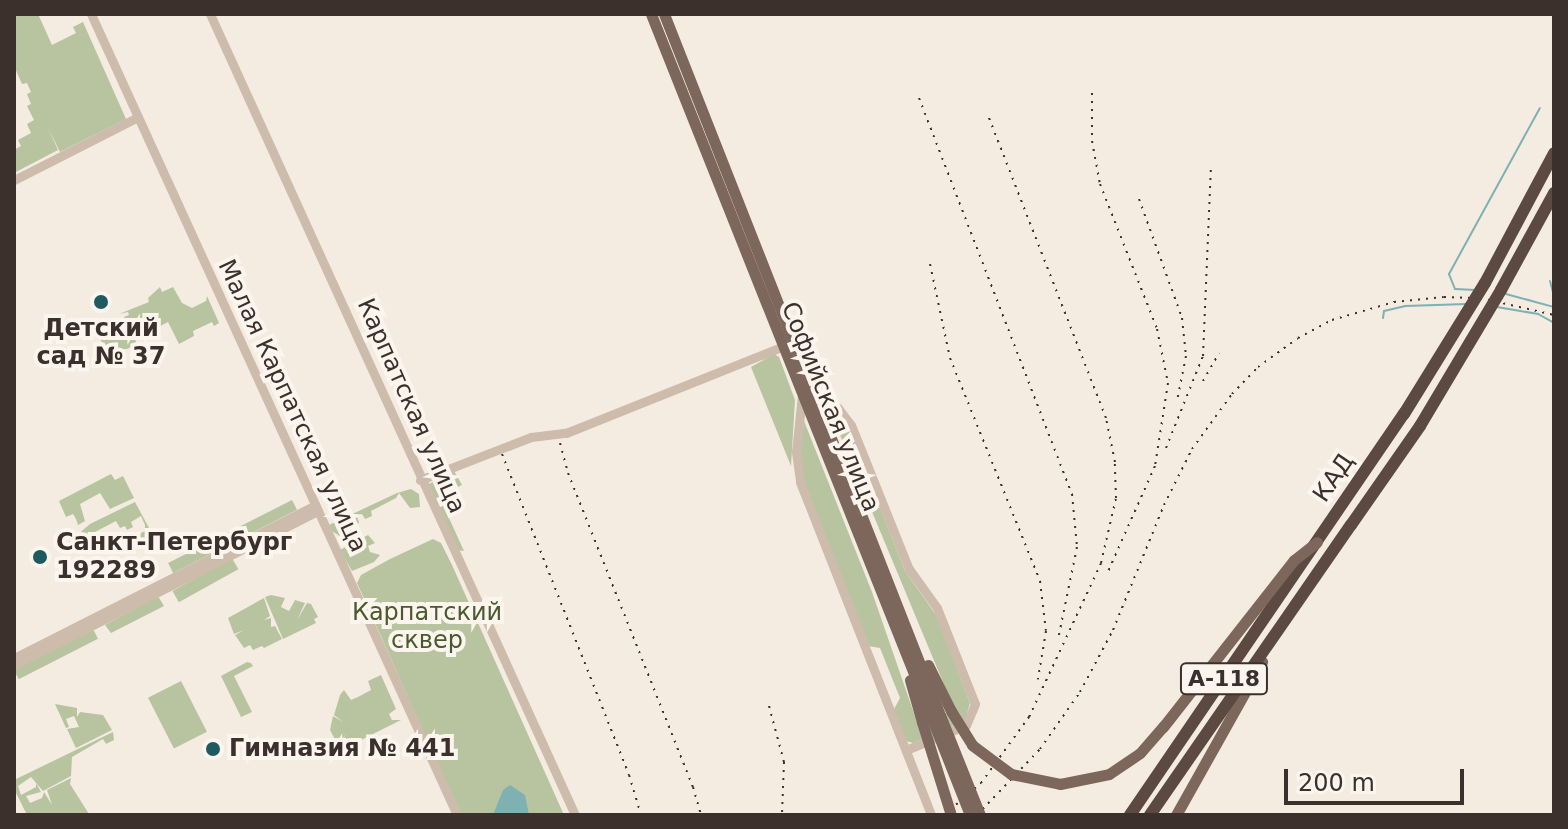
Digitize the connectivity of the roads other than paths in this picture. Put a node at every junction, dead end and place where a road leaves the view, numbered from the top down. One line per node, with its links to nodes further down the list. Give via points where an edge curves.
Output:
1 (91, 14): 5 (street, Малая Карпатская улица)
2 (207, 14): 11 (street, Карпатская улица)
3 (651, 14): 9 (main road, Софийская улица)
4 (664, 14): 10 (main road, Софийская улица)
5 (138, 117): 7 (street); 12 (street, Малая Карпатская улица)
6 (1554, 153): 13 (highway, КАД / А-118, bridge, via 1459,326)
7 (14, 180)
8 (1554, 193): 14 (highway, КАД / А-118, bridge, via 1420,426)
9 (783, 346): 10 (main road, Софийская улица); 11 (street, via 566,433 531,437)
10 (808, 393): 15 (main road, Софийская улица); 19 (street, via 796,452 800,482); 19 (street, via 838,408 851,425 909,569 937,608 975,704 966,725)
11 (419, 481): 21 (street, Карпатская улица); 22 (street, Карпатская улица)
12 (317, 508): 16 (street); 17 (street); 20 (street, Малая Карпатская улица)
13 (1317, 542): 18 (main road, bridge, via 1294,560 1148,745 1109,774 1060,784 1011,774); 27 (highway, КАД / А-118)
14 (1281, 624): 28 (highway, КАД / А-118); 29 (main road)
15 (908, 647): 18 (main road); 18 (main road)
16 (14, 658)
17 (14, 665)
18 (936, 717): 24 (main road, bridge); 25 (main road, bridge); 26 (main road, bridge)
19 (906, 750): 23 (street)
20 (457, 815)
21 (568, 815)
22 (575, 815)
23 (931, 815)
24 (951, 815)
25 (970, 815)
26 (980, 815)
27 (1130, 815)
28 (1150, 815)
29 (1176, 815)

